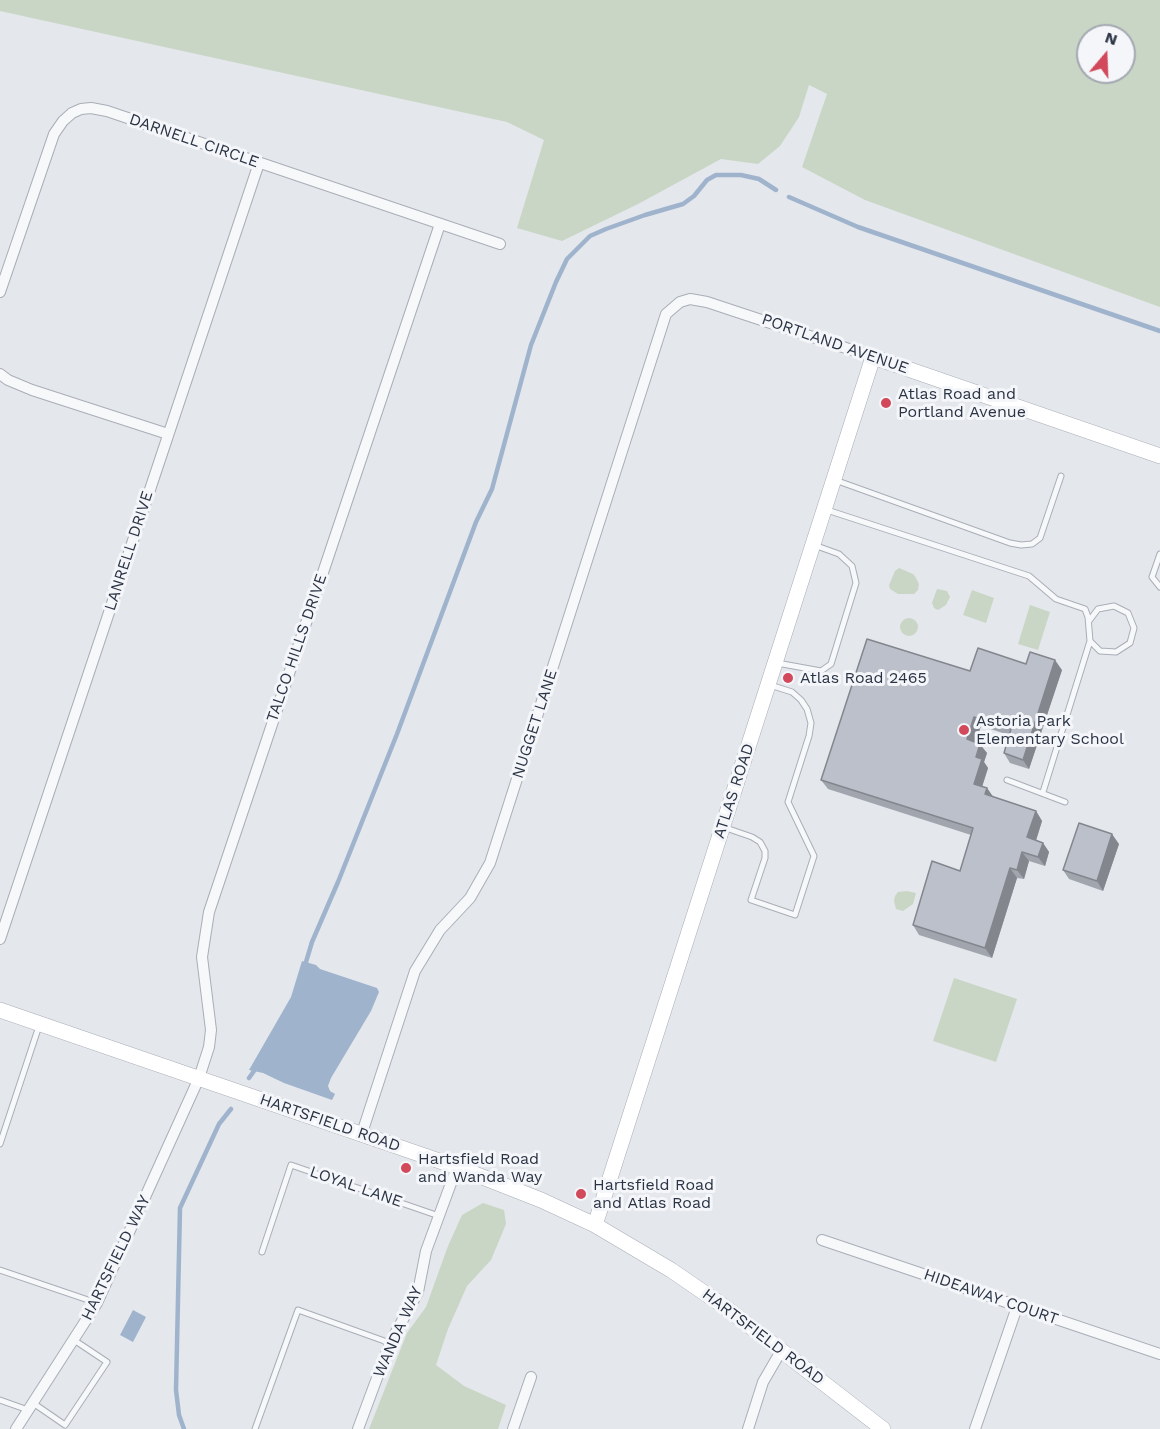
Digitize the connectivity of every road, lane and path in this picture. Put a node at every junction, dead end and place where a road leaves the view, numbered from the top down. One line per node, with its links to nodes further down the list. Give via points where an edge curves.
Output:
1 (259, 163): 2 (street, DARNELL CIRCLE); 4 (street, DARNELL CIRCLE, via 107,111 91,108 72,113 54,134); 8 (street, LANRELL DRIVE)
2 (440, 224): 3 (street, DARNELL CIRCLE); 27 (street, TALCO HILLS DRIVE, via 208,912 202,957 211,1030)
3 (500, 244)
4 (0, 292)
5 (680, 302): 6 (street, PORTLAND AVENUE, via 707,302); 28 (street, NUGGET LANE, via 666,314 660,329 490,862 470,898 440,930 415,971)
6 (873, 357): 9 (street, PORTLAND AVENUE); 11 (street, ATLAS ROAD)
7 (0, 374): 8 (street, via 32,390)
8 (168, 434): 24 (street, LANRELL DRIVE)
9 (1160, 456)
10 (1061, 476): 11 (lane, via 1040,538 1021,545)
11 (834, 480): 12 (street, ATLAS ROAD)
12 (824, 509): 13 (street, ATLAS ROAD); 16 (lane, via 1029,576 1056,599 1085,609)
13 (813, 545): 18 (street, ATLAS ROAD); 18 (lane, via 839,554 852,566 856,583 831,664 821,671)
14 (1160, 554): 15 (lane, via 1152,577)
15 (1160, 587)
16 (1089, 621): 17 (lane); 17 (lane, via 1098,609 1114,606 1128,613 1134,628 1130,643 1116,652 1100,651)
17 (1090, 641): 21 (lane)
18 (775, 663): 19 (street, ATLAS ROAD)
19 (768, 684): 23 (street, ATLAS ROAD); 23 (lane, via 792,692 801,700 811,723 788,802 814,856 795,915 751,900 765,851 752,837)
20 (1006, 780): 21 (lane)
21 (1042, 792): 22 (lane)
22 (1065, 802)
23 (722, 827): 32 (street, ATLAS ROAD)
24 (0, 939)
25 (0, 1010): 26 (street, HARTSFIELD ROAD)
26 (40, 1023): 27 (street, HARTSFIELD ROAD); 29 (lane)
27 (200, 1078): 28 (street, HARTSFIELD ROAD); 36 (street, HARTSFIELD WAY)
28 (362, 1133): 30 (street, HARTSFIELD ROAD)
29 (0, 1144)
30 (457, 1167): 31 (street, WANDA WAY); 32 (street, HARTSFIELD ROAD)
31 (439, 1216): 34 (lane, LOYAL LANE, via 291,1165); 39 (street, WANDA WAY, via 426,1251 418,1292)
32 (595, 1225): 40 (street, HARTSFIELD ROAD, via 689,1282)
33 (822, 1240): 37 (street, HIDEAWAY COURT)
34 (262, 1252)
35 (0, 1270): 36 (lane)
36 (97, 1303): 38 (street, HARTSFIELD WAY)
37 (1017, 1306): 41 (street, HIDEAWAY COURT); 51 (street)
38 (74, 1340): 44 (street, HARTSFIELD WAY); 44 (lane, via 107,1362 65,1425)
39 (390, 1343): 46 (lane, via 298,1310); 47 (street, WANDA WAY)
40 (781, 1351): 49 (street, via 763,1382); 50 (street, HARTSFIELD ROAD)
41 (1160, 1354)
42 (531, 1377): 48 (street)
43 (0, 1400): 44 (lane)
44 (31, 1407): 45 (street, HARTSFIELD WAY)
45 (16, 1429)
46 (255, 1429)
47 (358, 1429)
48 (513, 1429)
49 (748, 1429)
50 (883, 1429)
51 (975, 1429)

